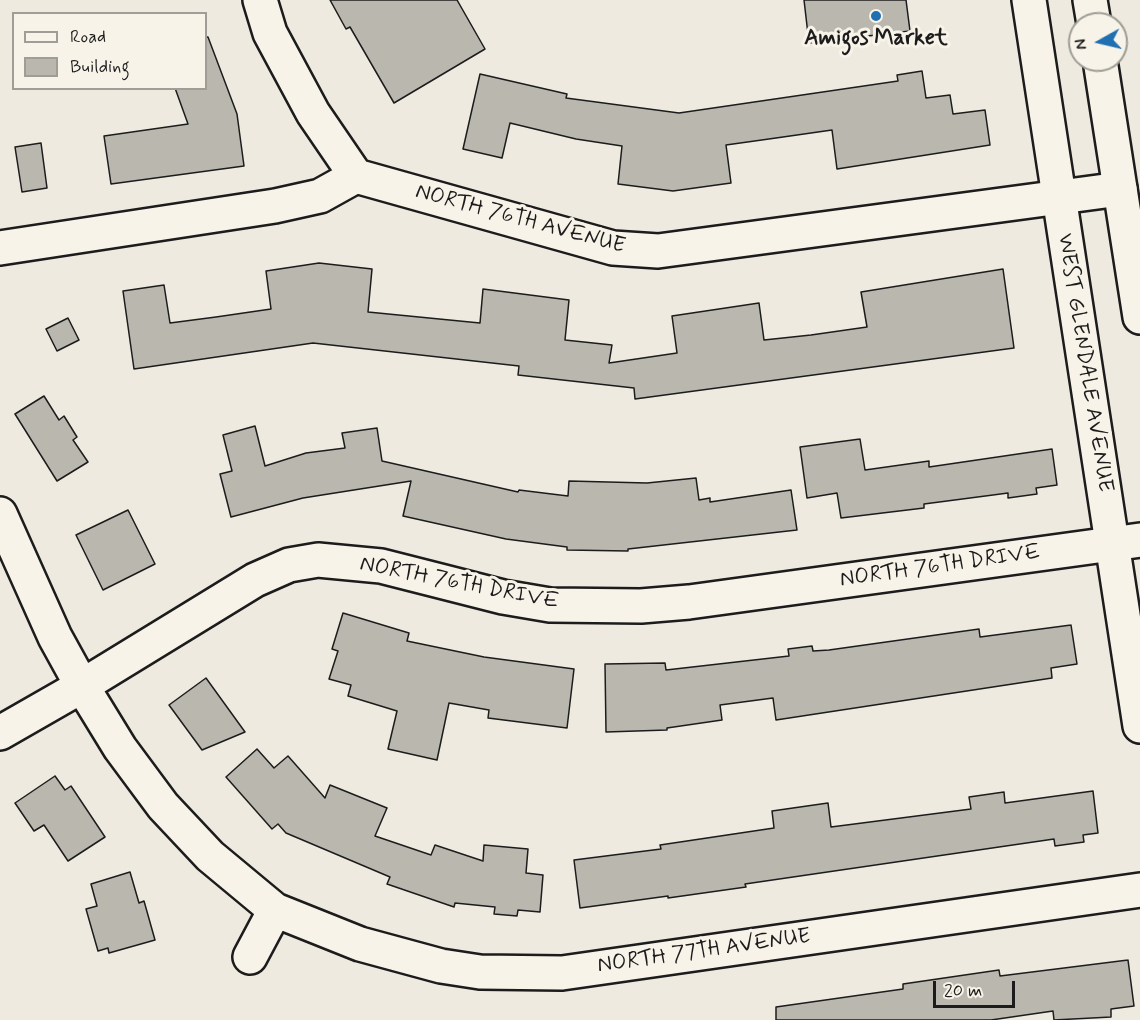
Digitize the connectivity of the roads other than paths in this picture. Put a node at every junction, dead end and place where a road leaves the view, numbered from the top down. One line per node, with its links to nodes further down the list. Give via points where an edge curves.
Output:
1 (260, 0): 4 (street, via 270,33 313,113)
2 (1029, 0): 6 (street, WEST GLENDALE AVENUE)
3 (1102, 72): 5 (street)
4 (356, 176): 6 (street, NORTH 76TH AVENUE, via 613,248 658,251); 7 (street, via 320,196 275,206)
5 (1120, 189): 6 (street, NORTH 76TH AVENUE); 8 (street)
6 (1059, 199): 10 (street, WEST GLENDALE AVENUE)
7 (0, 248)
8 (1140, 317)
9 (0, 514): 11 (street, NORTH 77TH AVENUE, via 55,637)
10 (1126, 542): 11 (street, NORTH 76TH DRIVE, via 700,601 631,606 550,605 381,566 318,560 290,565 255,580); 12 (street, WEST GLENDALE AVENUE)
11 (82, 686): 13 (street, NORTH 76TH DRIVE); 15 (street, NORTH 77TH AVENUE, via 120,748 163,806 210,856)
12 (1140, 726)
13 (0, 733)
14 (1140, 890): 15 (street, NORTH 77TH AVENUE, via 562,973 480,972 441,966 360,944)
15 (275, 910): 16 (street)
16 (250, 957)

